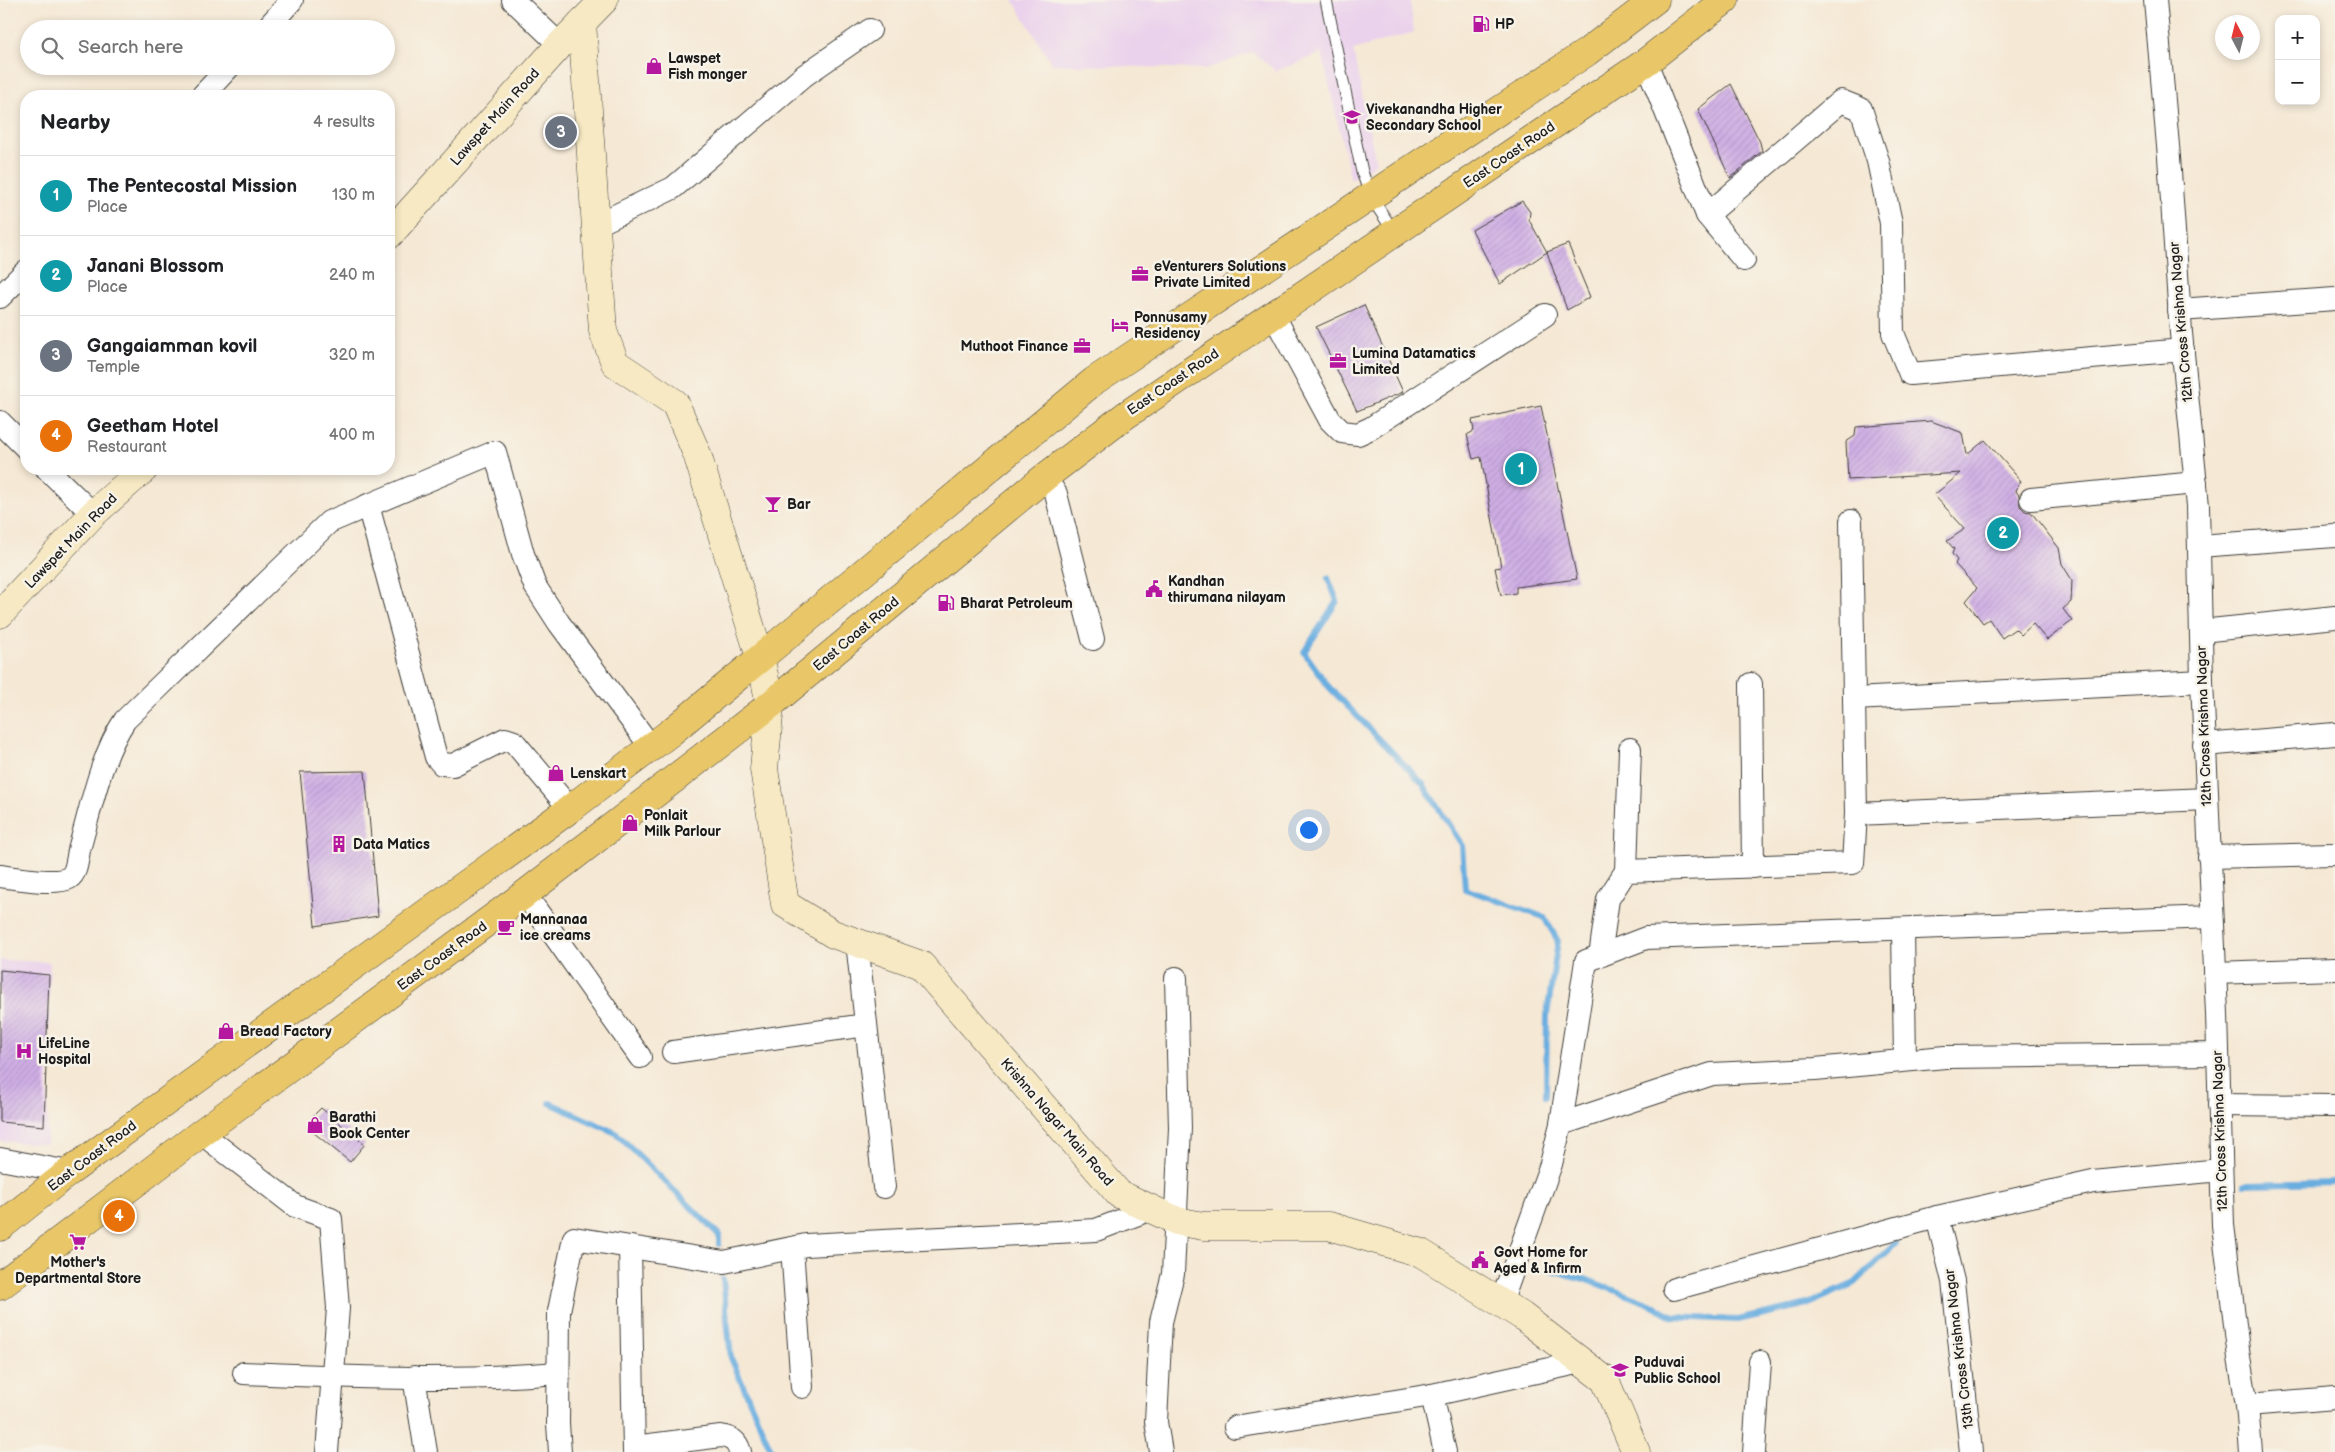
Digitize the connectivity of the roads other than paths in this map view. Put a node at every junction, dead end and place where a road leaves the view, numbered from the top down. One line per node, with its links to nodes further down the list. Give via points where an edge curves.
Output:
1 (292, 0): 8 (street)
2 (513, 0): 11 (street)
3 (604, 0): 9 (street, Lawspet Main Road)
4 (1326, 0): 15 (lane, via 1362,172)
5 (1655, 0): 15 (highway, East Coast Road, via 1588,52)
6 (1725, 0): 12 (highway, East Coast Road)
7 (2155, 0): 24 (street, 12th Cross Krishna Nagar)
8 (274, 20)
9 (582, 22): 11 (street, Lawspet Main Road); 17 (street, Krishna Nagar Main Road)
10 (870, 30): 17 (street, via 805,76 673,188)
11 (560, 44): 18 (street, Lawspet Main Road)
12 (1646, 62): 16 (street); 19 (highway, East Coast Road)
13 (222, 75): 14 (street)
14 (208, 90)
15 (1371, 197): 19 (lane); 44 (highway, East Coast Road, via 1094,381)
16 (1707, 215): 20 (street); 27 (street, via 1841,101 1861,109 1878,161 1891,223 1893,333 1910,374)
17 (596, 225): 44 (street, Krishna Nagar Main Road, via 603,331 615,363 675,403 696,454)
18 (395, 229)
19 (1394, 232): 25 (highway, East Coast Road)
20 (1744, 260)
21 (20, 277): 22 (street)
22 (0, 296)
23 (2335, 299): 24 (street)
24 (2180, 310): 27 (street, 12th Cross Krishna Nagar)
25 (1273, 314): 26 (street, via 1330,420 1342,432 1358,434); 32 (highway, East Coast Road, via 1126,414)
26 (1545, 316)
27 (2183, 350): 33 (street, 12th Cross Krishna Nagar)
28 (0, 422): 29 (street)
29 (20, 442)
30 (53, 475): 36 (street)
31 (137, 475): 36 (street, Lawspet Main Road)
32 (1045, 477): 43 (street, via 1056,494); 48 (highway, East Coast Road)
33 (2196, 483): 34 (street); 39 (street, 12th Cross Krishna Nagar)
34 (2032, 498)
35 (368, 505): 51 (street, via 495,452 535,586); 54 (street, via 436,758 442,764 453,764 505,738 514,742); 60 (street, via 329,522 126,720 115,735 106,757 78,849 75,870 70,878 60,881)
36 (93, 514): 40 (street, Lawspet Main Road)
37 (1851, 521): 47 (street)
38 (2335, 536): 39 (street)
39 (2199, 546): 42 (street, 12th Cross Krishna Nagar)
40 (0, 614)
41 (2335, 617): 42 (street)
42 (2200, 631): 45 (street, 12th Cross Krishna Nagar)
43 (1093, 639)
44 (760, 660): 48 (street, Krishna Nagar Main Road); 51 (highway, East Coast Road)
45 (2202, 681): 47 (street); 50 (street, 12th Cross Krishna Nagar)
46 (1751, 684): 58 (street)
47 (1854, 700): 55 (street)
48 (770, 705): 61 (highway, East Coast Road); 64 (street, Krishna Nagar Main Road, via 764,769 785,904 833,934)
49 (2335, 734): 50 (street)
50 (2204, 745): 53 (street, 12th Cross Krishna Nagar)
51 (652, 747): 54 (highway, East Coast Road)
52 (1630, 749): 59 (street)
53 (2207, 799): 55 (street); 57 (street, 12th Cross Krishna Nagar)
54 (570, 809): 80 (highway, East Coast Road)
55 (1856, 814): 58 (street, via 1853,862)
56 (2335, 854): 57 (street)
57 (2209, 856): 62 (street, 12th Cross Krishna Nagar)
58 (1753, 867): 59 (street)
59 (1626, 871): 65 (street, via 1608,899)
60 (0, 876)
61 (525, 894): 72 (street); 77 (highway, East Coast Road)
62 (2212, 917): 63 (street); 67 (street, 12th Cross Krishna Nagar)
63 (1903, 928): 65 (street, via 1646,938); 73 (street)
64 (857, 942): 69 (street); 82 (street, Krishna Nagar Main Road, via 921,965 1119,1194)
65 (1600, 956): 76 (street, via 1586,961)
66 (2335, 969): 67 (street)
67 (2215, 973): 71 (street, 12th Cross Krishna Nagar)
68 (1176, 978): 84 (street, via 1180,1090)
69 (866, 1025): 70 (street); 81 (street)
70 (673, 1052)
71 (2218, 1054): 73 (street); 74 (street, 12th Cross Krishna Nagar)
72 (640, 1057)
73 (1905, 1060): 76 (street, via 1712,1074)
74 (2219, 1105): 75 (street); 79 (street, 12th Cross Krishna Nagar)
75 (2335, 1106)
76 (1561, 1124): 90 (street, via 1551,1164)
77 (201, 1133): 88 (highway, East Coast Road); 95 (street, via 294,1206 330,1219 338,1308)
78 (0, 1160): 80 (street)
79 (2221, 1170): 83 (street, via 2093,1182); 100 (street, 12th Cross Krishna Nagar, via 2223,1225)
80 (69, 1172): 85 (highway, East Coast Road)
81 (884, 1188)
82 (1151, 1209): 84 (street, Krishna Nagar Main Road); 87 (street, via 1096,1230)
83 (1938, 1216): 89 (street); 111 (street, 13th Cross Krishna Nagar, via 1953,1281)
84 (1176, 1221): 90 (street, Krishna Nagar Main Road, via 1203,1226 1329,1226 1421,1253); 107 (street, via 1173,1274 1161,1322 1156,1422)
85 (0, 1227)
86 (630, 1247): 87 (street, via 724,1262); 93 (street, via 574,1238 559,1311); 102 (street)
87 (792, 1248): 97 (street)
88 (0, 1286)
89 (1674, 1289)
90 (1501, 1303): 91 (street, Krishna Nagar Main Road)
91 (1582, 1362): 98 (street); 109 (street, Krishna Nagar Main Road, via 1605,1380)
92 (1760, 1362): 110 (street)
93 (558, 1372): 96 (street, via 500,1378); 105 (street)
94 (244, 1373): 95 (street)
95 (333, 1377): 96 (street); 103 (street)
96 (414, 1377): 104 (street)
97 (802, 1387)
98 (1432, 1395): 101 (street); 108 (street)
99 (2335, 1398): 100 (street)
100 (2247, 1405): 112 (street, 12th Cross Krishna Nagar)
101 (1235, 1427)
102 (634, 1449): 106 (street, via 721,1436 730,1437)
103 (327, 1452)
104 (426, 1452)
105 (560, 1452)
106 (740, 1452)
107 (1161, 1452)
108 (1445, 1452)
109 (1636, 1452)
110 (1754, 1452)
111 (1971, 1452)
112 (2251, 1452)

